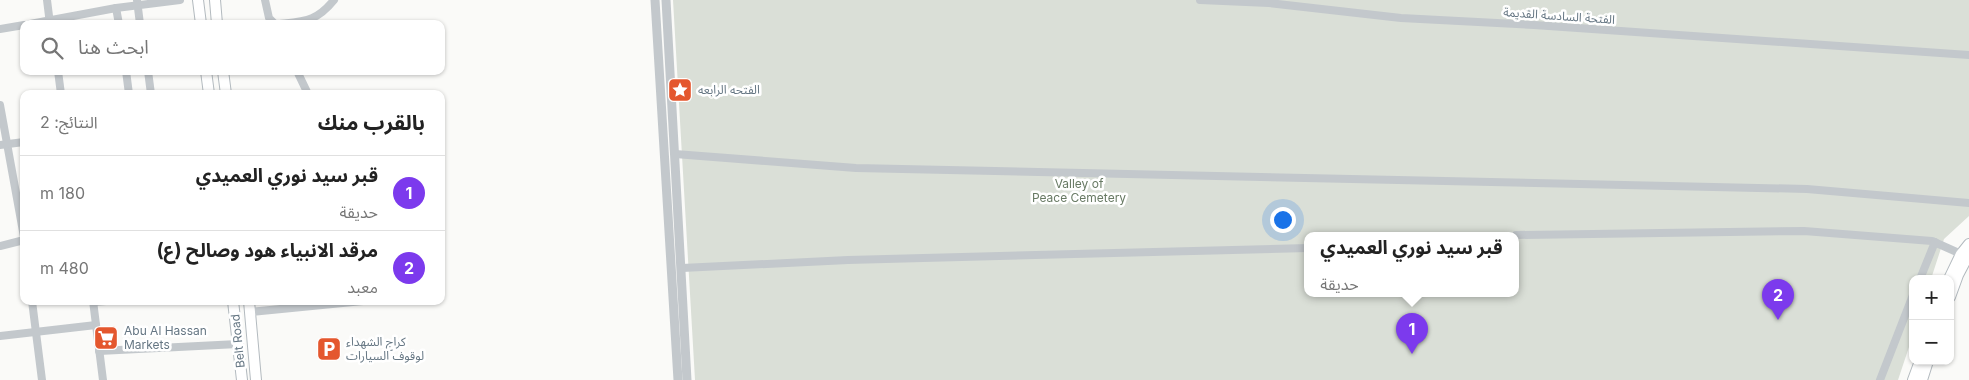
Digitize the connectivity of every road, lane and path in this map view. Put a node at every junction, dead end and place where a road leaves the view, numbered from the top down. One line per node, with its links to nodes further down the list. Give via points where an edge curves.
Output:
1 (47, 0): 12 (street)
2 (180, 0): 10 (street)
3 (198, 0): 16 (main road)
4 (214, 0): 17 (main road)
5 (265, 0): 18 (street)
6 (334, 0): 19 (street, via 319,16)
7 (655, 0): 40 (street)
8 (666, 0): 38 (street)
9 (1200, 0): 22 (street, الفتحة السادسة القديمة, via 1269,3 1401,18)
10 (137, 3): 11 (street); 15 (street)
11 (116, 8): 13 (street); 14 (street)
12 (50, 20)
13 (59, 20)
14 (118, 20)
15 (139, 20)
16 (200, 20)
17 (217, 20)
18 (271, 20)
19 (309, 20)
20 (20, 26): 21 (street)
21 (0, 29)
22 (1969, 55)
23 (59, 75): 29 (street)
24 (127, 75): 30 (street)
25 (149, 75): 31 (street)
26 (207, 75): 32 (main road)
27 (224, 75): 33 (main road)
28 (299, 75): 34 (street)
29 (60, 90)
30 (128, 90)
31 (150, 90)
32 (208, 90)
33 (225, 90)
34 (306, 90)
35 (0, 105): 37 (street)
36 (20, 143): 37 (street)
37 (3, 145): 44 (street)
38 (675, 154): 39 (street); 43 (street, via 856,168 1807,189)
39 (676, 172): 40 (street); 42 (street)
40 (665, 174): 41 (street)
41 (667, 198): 42 (street); 73 (street)
42 (678, 199): 52 (street)
43 (1969, 202)
44 (20, 221)
45 (1519, 235): 47 (street, via 1804,231)
46 (20, 240): 49 (street)
47 (1935, 242): 51 (street); 53 (street)
48 (1969, 244): 51 (main road)
49 (0, 246)
50 (1304, 248): 52 (street, via 848,260)
51 (1965, 254): 54 (main road); 55 (main road)
52 (682, 268): 74 (street)
53 (1922, 275)
54 (1952, 275)
55 (1954, 287)
56 (33, 305): 63 (street)
57 (93, 305): 62 (street)
58 (233, 305): 65 (main road, Belt Road)
59 (273, 305): 61 (street)
60 (1909, 305): 75 (street)
61 (250, 306): 72 (main road, Belt Road)
62 (96, 325): 63 (street); 66 (street)
63 (36, 331): 64 (street); 69 (street)
64 (0, 336)
65 (238, 344): 66 (street); 71 (main road, Belt Road)
66 (100, 351): 70 (street)
67 (1919, 365): 76 (main road)
68 (1927, 365): 77 (main road)
69 (42, 380)
70 (103, 380)
71 (242, 380)
72 (256, 380)
73 (678, 380)
74 (687, 380)
75 (1880, 380)
76 (1913, 380)
77 (1922, 380)

